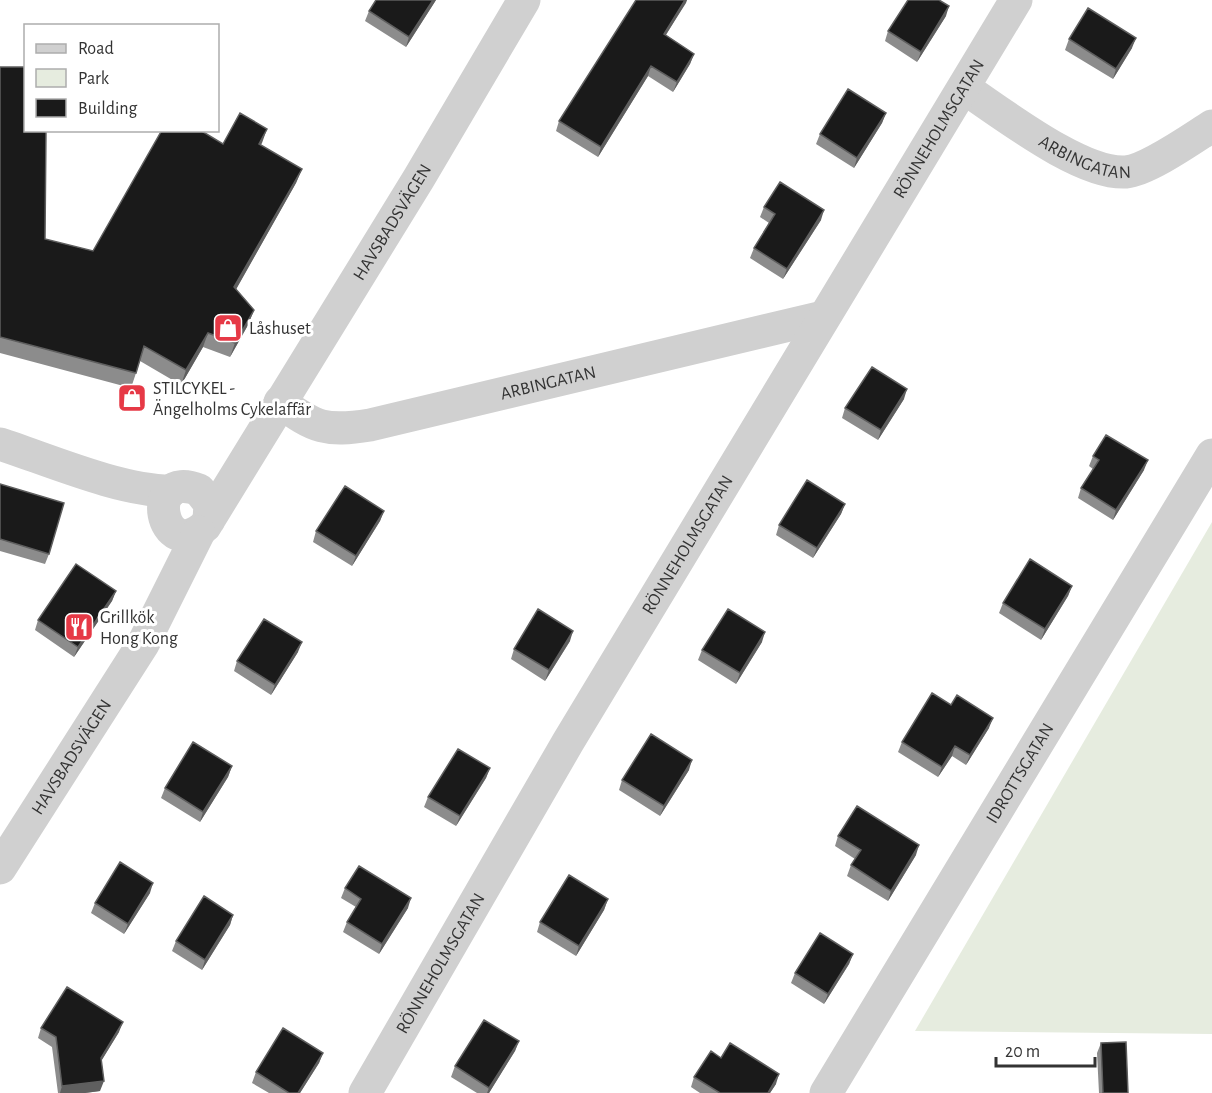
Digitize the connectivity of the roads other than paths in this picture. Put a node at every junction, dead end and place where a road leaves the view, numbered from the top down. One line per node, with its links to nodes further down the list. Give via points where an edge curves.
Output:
1 (524, 0): 6 (street, HAVSBADSVÄGEN)
2 (1016, 0): 3 (street, RÖNNEHOLMSGATAN)
3 (963, 88): 4 (street, ARBINGATAN, via 1059,150 1093,167 1128,172); 5 (street, RÖNNEHOLMSGATAN)
4 (1212, 126)
5 (823, 317): 6 (street, ARBINGATAN, via 370,425 340,429 310,424); 14 (street, RÖNNEHOLMSGATAN, via 568,742)
6 (280, 402): 7 (street, HAVSBADSVÄGEN)
7 (256, 440): 10 (street, HAVSBADSVÄGEN); 11 (street, HAVSBADSVÄGEN)
8 (0, 444): 10 (street, via 154,491)
9 (1212, 455): 15 (street, IDROTTSGATAN)
10 (170, 502): 11 (street, via 170,528 178,534); 11 (street, via 191,486 206,496 210,504); 12 (street, HAVSBADSVÄGEN)
11 (204, 526): 12 (street, HAVSBADSVÄGEN)
12 (143, 644): 13 (street, HAVSBADSVÄGEN)
13 (0, 868)
14 (365, 1093)
15 (826, 1093)

